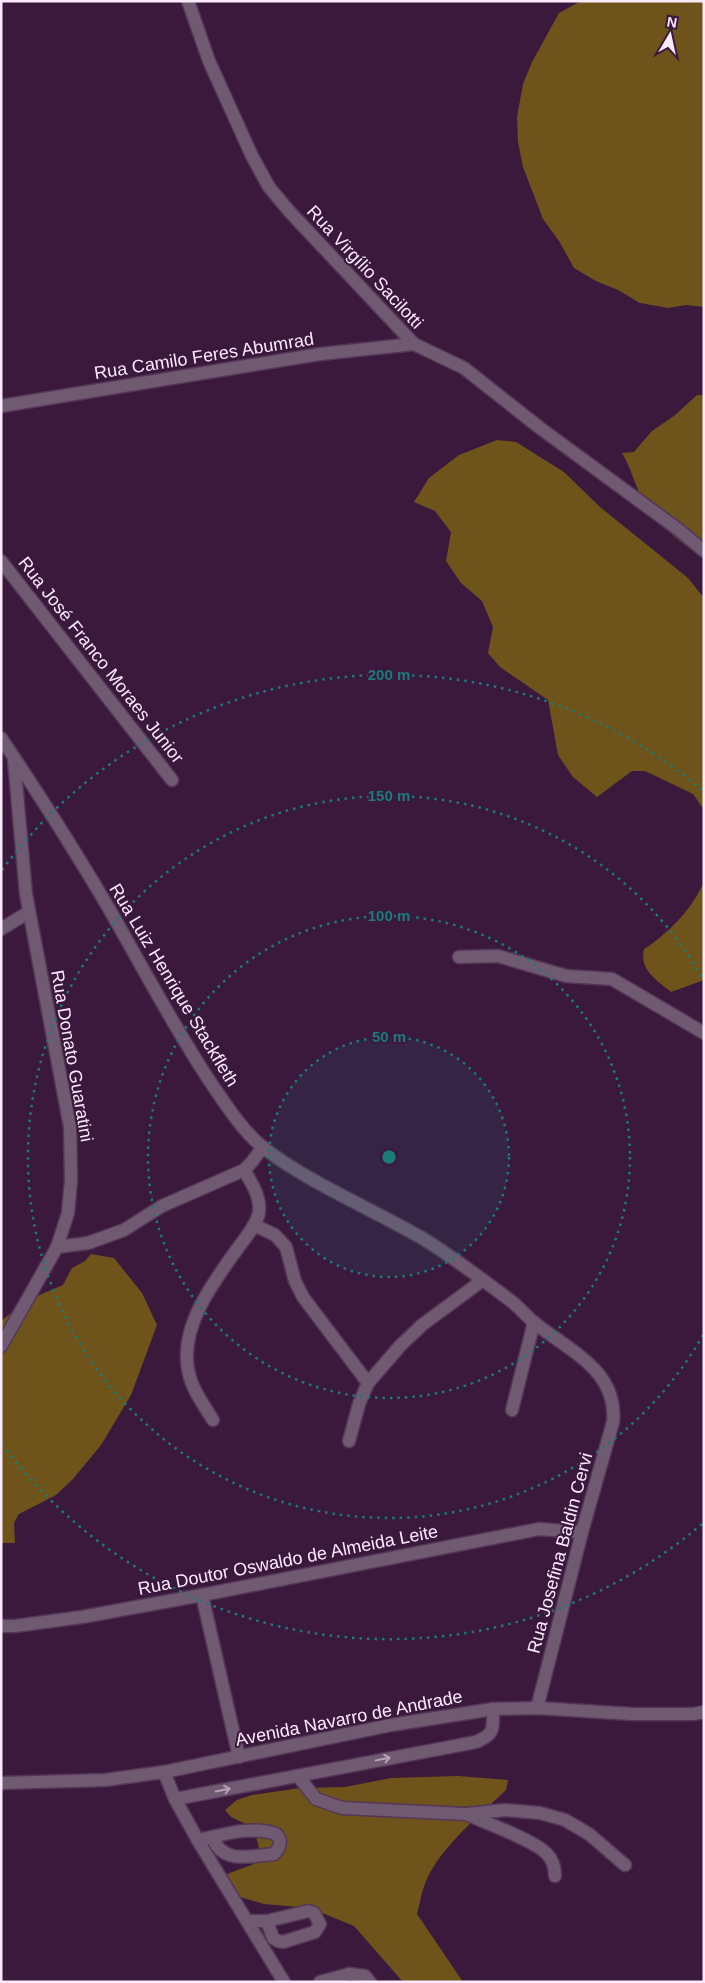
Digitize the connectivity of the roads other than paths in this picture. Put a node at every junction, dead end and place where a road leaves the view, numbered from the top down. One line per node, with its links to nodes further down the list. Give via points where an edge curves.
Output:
1 (188, 1): 2 (street, Rua Virgílio Sacilotti, via 209,61 269,187)
2 (414, 344): 3 (street, Rua Camilo Feres Abumrad, via 320,354); 4 (street, Rua Virgílio Sacilotti, via 464,368)
3 (1, 406)
4 (704, 551)
5 (1, 561): 8 (street, Rua José Franco Moraes Junior)
6 (1, 738): 7 (street, Rua Luiz Henrique Stackfleth)
7 (14, 757): 9 (street, Rua Donato Guaratini); 13 (street, Rua Luiz Henrique Stackfleth, via 107,905 187,1048 229,1110)
8 (172, 780)
9 (29, 912): 10 (street); 16 (street, Rua Donato Guaratini, via 70,1127 68,1213)
10 (1, 929)
11 (459, 957): 12 (street, via 498,956 566,976 612,979)
12 (704, 1033)
13 (263, 1147): 14 (street); 17 (street, Rua Luiz Henrique Stackfleth, via 297,1170 453,1257)
14 (244, 1170): 15 (street, via 258,1202 259,1212); 16 (street, via 162,1206 124,1230 88,1243)
15 (254, 1224): 20 (street, via 275,1235 286,1247 303,1297); 23 (street, via 197,1312 188,1345 187,1368 196,1392)
16 (57, 1247): 19 (street, Rua Donato Guaratini)
17 (483, 1280): 18 (street, Rua Luiz Henrique Stackfleth); 20 (street, via 422,1325)
18 (534, 1322): 21 (street, Rua Luiz Henrique Stackfleth, via 588,1363 602,1379); 22 (street)
19 (1, 1346)
20 (368, 1383): 24 (street)
21 (615, 1408): 25 (street, Rua Josefina Baldin Cervi)
22 (512, 1410)
23 (213, 1420)
24 (349, 1441)
25 (582, 1532): 26 (street, Rua Doutor Oswaldo de Almeida Leite, via 539,1529); 28 (street, Rua Josefina Baldin Cervi)
26 (202, 1595): 27 (street, Rua Doutor Oswaldo de Almeida Leite, via 82,1617); 31 (street)
27 (1, 1626)
28 (537, 1708): 29 (street, Avenida Navarro de Andrade); 30 (street, Avenida Navarro de Andrade, via 632,1714)
29 (493, 1709): 31 (street, Avenida Navarro de Andrade, via 391,1725); 33 (street, one-way to 29, via 476,1742 488,1737 494,1728)
30 (704, 1712)
31 (239, 1757): 32 (street, Avenida Navarro de Andrade)
32 (164, 1772): 34 (street, Avenida Navarro de Andrade, via 105,1780); 35 (street)
33 (298, 1776): 35 (street, one-way to 33); 36 (street, via 316,1799 342,1808)
34 (1, 1783)
35 (175, 1799): 38 (street)
36 (466, 1814): 39 (street, via 505,1810 540,1813 565,1820 589,1834); 40 (street, via 547,1854 555,1867)
37 (212, 1837): 37 (street, via 256,1831 276,1834 280,1848 274,1854 238,1858 224,1854); 38 (street)
38 (198, 1840): 42 (street)
39 (624, 1865)
40 (555, 1876)
41 (267, 1921): 42 (street)
42 (247, 1922): 43 (street)
43 (284, 1982)
44 (320, 1982): 45 (street, via 349,1974 365,1976)
45 (370, 1982)

